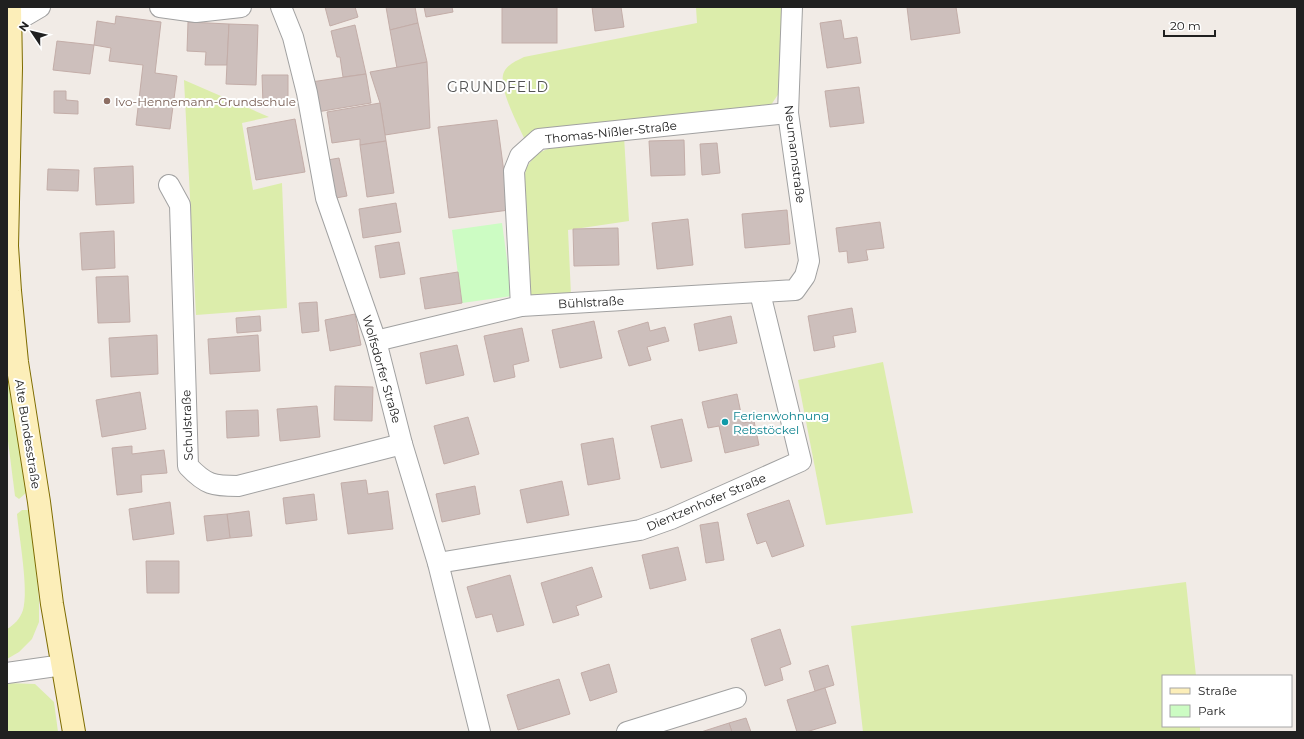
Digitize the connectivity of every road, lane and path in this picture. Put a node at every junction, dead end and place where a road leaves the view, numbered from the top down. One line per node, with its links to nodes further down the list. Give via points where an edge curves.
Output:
1 (40, 7): 6 (street)
2 (160, 7): 3 (street, via 196,12)
3 (241, 7)
4 (281, 7): 12 (street, Wolfsdorfer Straße, via 293,37 307,93 326,198)
5 (792, 7): 7 (street, Neumannstraße)
6 (11, 16): 15 (main road, Alte Bundesstraße, via 7,246 17,362)
7 (788, 113): 9 (street, Neumannstraße, via 809,261); 11 (street, Thomas-Nißler-Straße, via 539,139 520,156 514,171)
8 (170, 185): 13 (street, Schulstraße, via 180,205 188,466 196,475 217,486 238,486)
9 (805, 276): 10 (street, Bühlstraße, via 794,290)
10 (760, 293): 11 (street, Bühlstraße); 14 (street, Dientzenhofer Straße, via 801,461 671,519 640,530)
11 (521, 306): 12 (street, Bühlstraße)
12 (376, 341): 13 (street, Wolfsdorfer Straße)
13 (402, 444): 14 (street, Wolfsdorfer Straße)
14 (438, 563): 19 (street, Wolfsdorfer Straße)
15 (63, 665): 16 (street); 18 (main road, Alte Bundesstraße)
16 (7, 673)
17 (736, 698): 20 (street)
18 (74, 732)
19 (480, 732)
20 (628, 732)

